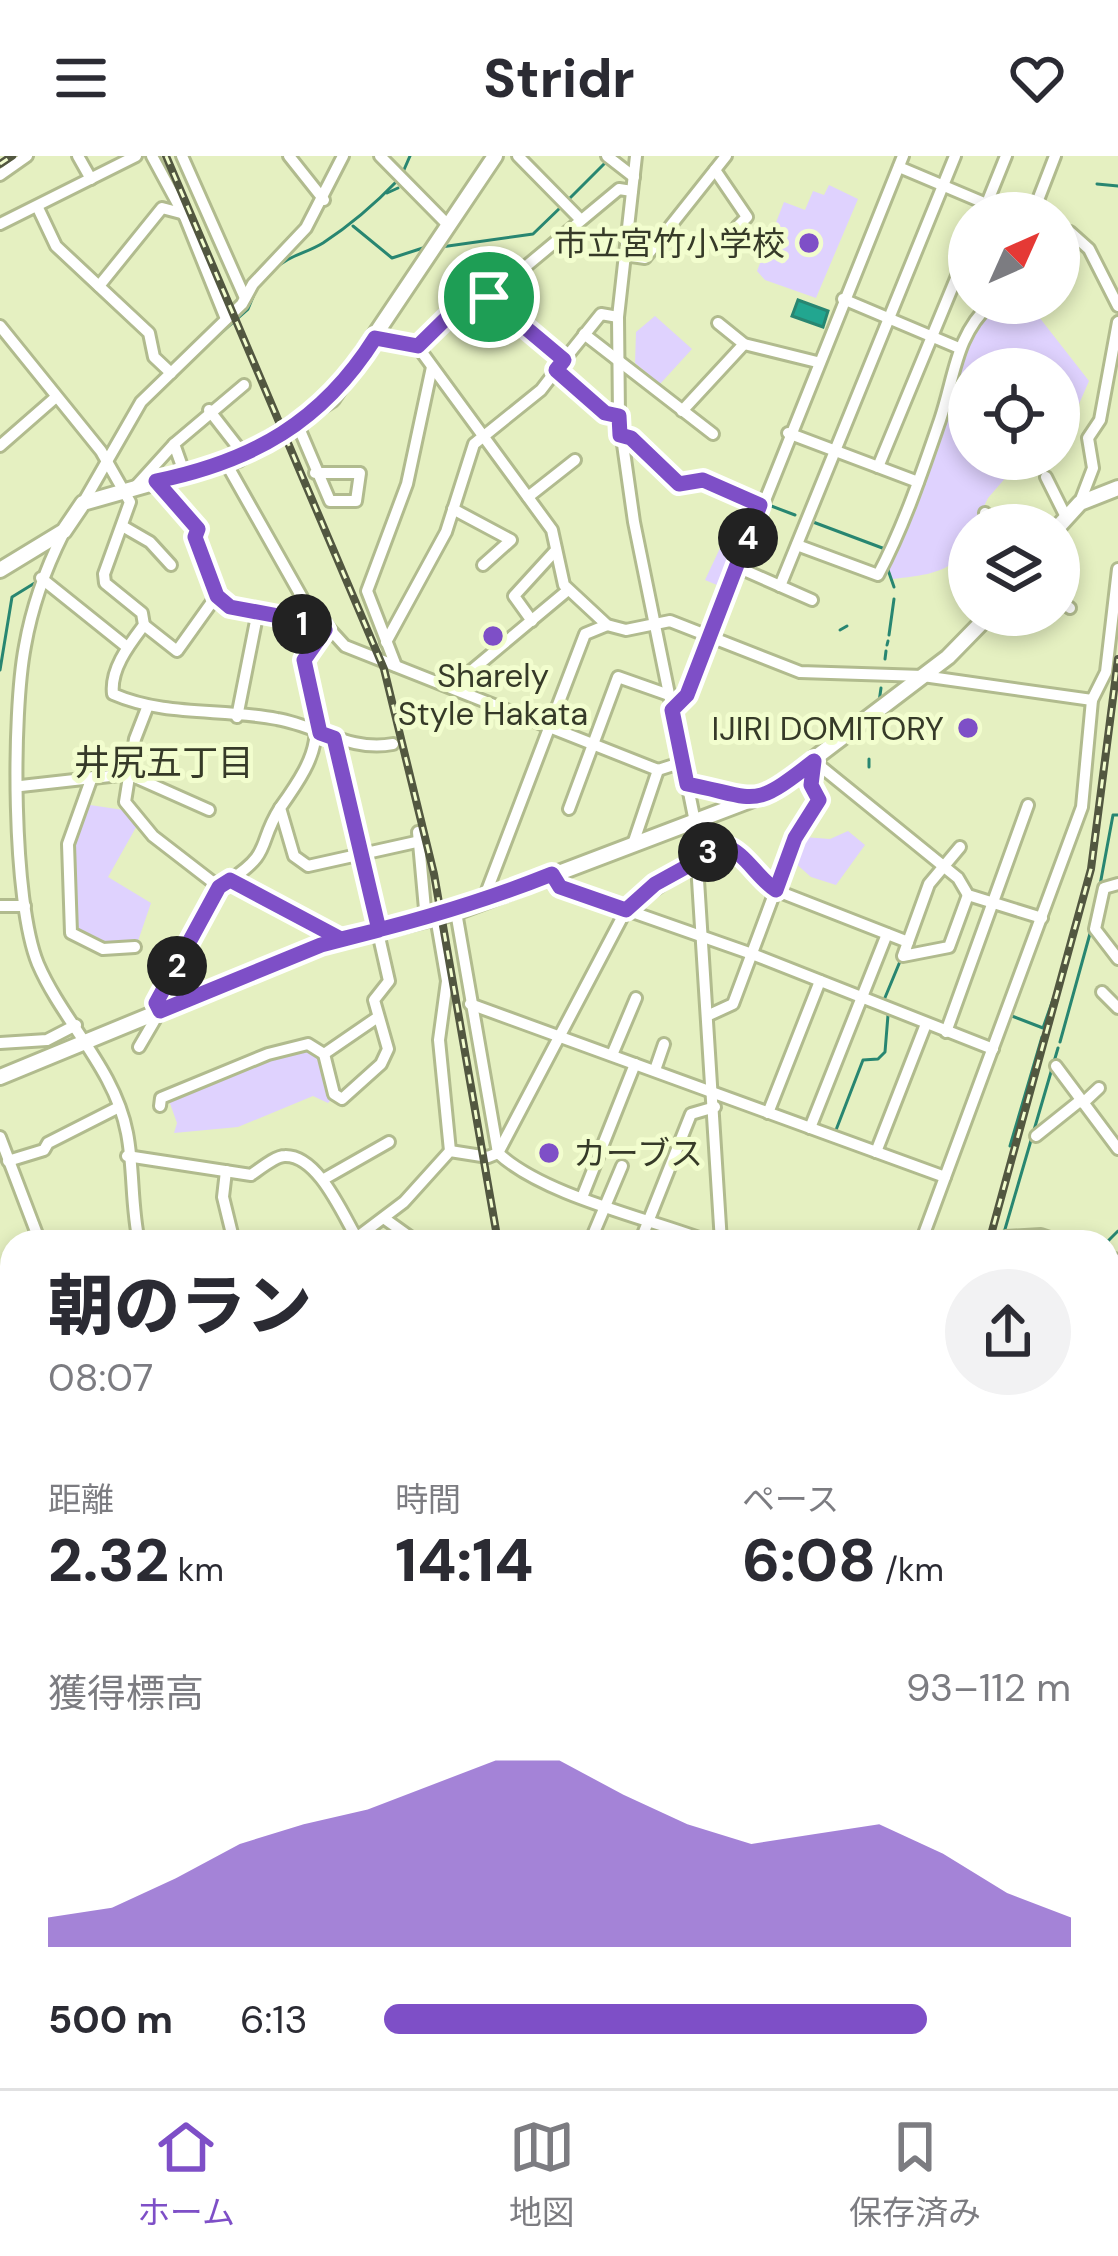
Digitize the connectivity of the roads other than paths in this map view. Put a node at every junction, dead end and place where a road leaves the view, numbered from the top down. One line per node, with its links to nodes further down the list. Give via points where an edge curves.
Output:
1 (31, 156): 20 (street)
2 (78, 156): 22 (street)
3 (136, 156): 22 (street)
4 (152, 156): 30 (street)
5 (182, 156): 39 (street)
6 (289, 156): 28 (street)
7 (344, 156): 28 (street)
8 (380, 156): 21 (street)
9 (404, 156): 21 (street)
10 (495, 156): 33 (main road)
11 (518, 156): 31 (street)
12 (608, 156): 23 (street)
13 (636, 156): 23 (street)
14 (726, 156): 19 (street)
15 (955, 156): 24 (street)
16 (1006, 156): 26 (street)
17 (1054, 156): 27 (street)
18 (901, 161): 24 (street); 41 (street)
19 (715, 170): 34 (street, via 747,218); 36 (street, via 646,258)
20 (0, 175)
21 (396, 176): 33 (street)
22 (92, 178): 29 (street)
23 (633, 184): 31 (street); 36 (street)
24 (943, 185): 25 (street); 44 (street)
25 (956, 192)
26 (991, 192)
27 (1041, 192)
28 (324, 200): 39 (street)
29 (38, 208): 32 (street); 37 (street, via 56,246)
30 (181, 213): 37 (street, via 162,208); 45 (street)
31 (580, 220): 38 (street)
32 (0, 224)
33 (449, 226): 52 (main road)
34 (737, 227)
35 (1080, 241): 42 (street)
36 (625, 256): 43 (street)
37 (99, 286): 61 (street, via 149,333 154,357)
38 (489, 297): 54 (street, via 470,295); 59 (street)
39 (245, 298): 45 (street)
40 (948, 298): 51 (street)
41 (843, 299): 44 (street); 58 (street)
42 (1118, 306)
43 (618, 317): 50 (street, via 601,314); 57 (street)
44 (889, 318): 51 (street); 75 (street)
45 (226, 320): 61 (street)
46 (1118, 322): 89 (street)
47 (718, 323): 53 (street)
48 (970, 324): 55 (street)
49 (0, 326): 56 (street)
50 (584, 334): 57 (street); 59 (street)
51 (932, 337): 55 (street); 80 (street)
52 (375, 338): 54 (street); 68 (main road, via 332,399)
53 (744, 344): 58 (street); 66 (street)
54 (418, 346): 60 (street)
55 (958, 348)
56 (6, 350): 64 (street)
57 (617, 360): 66 (street); 67 (street)
58 (818, 362): 69 (street)
59 (560, 365): 67 (street, via 605,413); 71 (street)
60 (432, 366): 71 (street); 114 (street, via 407,484 367,591)
61 (171, 373): 78 (street, via 141,402)
62 (948, 382): 84 (street)
63 (244, 385): 65 (street)
64 (56, 397): 74 (street); 78 (street)
65 (208, 410): 73 (street); 76 (street)
66 (682, 411): 70 (street)
67 (619, 416): 72 (street)
68 (296, 421): 76 (main road); 81 (street)
69 (788, 433): 75 (street); 90 (street)
70 (713, 434)
71 (482, 435): 87 (street); 91 (street)
72 (620, 435): 90 (street, via 679,484 703,480); 108 (street)
73 (174, 444): 82 (street); 86 (street)
74 (0, 446)
75 (835, 451): 80 (street); 94 (street)
76 (244, 455): 79 (main road)
77 (574, 460): 87 (street)
78 (107, 463): 86 (street); 88 (street)
79 (226, 463): 82 (main road); 111 (street)
80 (878, 467): 84 (street)
81 (316, 473)
82 (185, 475): 83 (main road)
83 (156, 481): 86 (main road); 104 (street, via 198,529)
84 (918, 482): 94 (street, via 878,575)
85 (1118, 488): 89 (main road)
86 (123, 489): 88 (main road); 92 (street, via 130,502)
87 (528, 497): 95 (street)
88 (88, 501): 93 (main road)
89 (1080, 503)
90 (760, 505): 98 (street)
91 (453, 509): 97 (street, via 511,540); 114 (street)
92 (124, 526): 96 (street); 110 (street, via 105,583 142,613)
93 (64, 531): 100 (main road); 101 (street)
94 (796, 545): 102 (street)
95 (556, 550): 103 (street); 107 (street, via 514,596)
96 (171, 565)
97 (482, 565)
98 (737, 567): 102 (street); 112 (street)
99 (1118, 569): 120 (street, via 1106,672)
100 (0, 570)
101 (42, 576): 115 (street); 135 (street, via 24,649)
102 (780, 586): 105 (street)
103 (568, 590): 107 (street); 109 (street)
104 (217, 596): 106 (street); 110 (street, via 176,651)
105 (812, 600)
106 (257, 616): 111 (street); 123 (street)
107 (532, 621): 118 (street)
108 (654, 622): 109 (street, via 626,630); 112 (street); 119 (street)
109 (607, 625): 124 (street, via 585,634)
110 (143, 626): 115 (street)
111 (323, 627): 116 (street, via 345,646); 125 (street, via 304,660)
112 (709, 635): 117 (street, via 800,672); 122 (street, via 687,695)
113 (966, 636): 117 (main road)
114 (386, 642): 116 (street)
115 (127, 647): 121 (street, via 113,694)
116 (396, 666): 118 (street)
117 (923, 676): 120 (street); 129 (main road)
118 (453, 686): 124 (street)
119 (669, 695): 122 (street); 128 (street, via 618,677)
120 (1092, 700): 158 (street, via 1082,807)
121 (146, 708): 123 (street); 132 (street)
122 (672, 710): 130 (street)
123 (237, 717): 125 (street, via 277,718)
124 (548, 728): 128 (street); 152 (street)
125 (320, 733): 126 (street); 138 (street)
126 (334, 738): 127 (street, via 367,749); 144 (street)
127 (393, 744)
128 (592, 745): 131 (street); 139 (street)
129 (814, 761): 136 (main road, via 778,789); 146 (street); 150 (street, via 811,785 819,800)
130 (683, 762): 131 (street); 134 (street)
131 (658, 770): 142 (street)
132 (128, 774): 133 (street); 140 (street); 148 (street, via 125,802 153,836)
133 (92, 777): 135 (street); 165 (street, via 68,844 71,933 103,949)
134 (687, 784): 136 (street); 141 (street)
135 (21, 786): 155 (street)
136 (740, 801): 141 (main road)
137 (1028, 805): 153 (street)
138 (280, 808): 144 (street, via 301,862); 148 (street, via 255,863)
139 (569, 809)
140 (209, 810)
141 (694, 818): 142 (main road); 145 (street)
142 (633, 844): 147 (main road)
143 (960, 847): 146 (street)
144 (359, 855): 159 (street, via 417,837); 160 (street)
145 (697, 858): 150 (street, via 734,849); 156 (street); 162 (street)
146 (944, 867): 151 (street); 164 (street, via 929,884)
147 (552, 874): 152 (main road); 156 (street, via 560,887)
148 (225, 883): 163 (street); 174 (street, via 156,1003)
149 (1118, 884): 167 (street, via 1104,888 1095,929)
150 (776, 890): 161 (street); 166 (street)
151 (968, 895): 153 (street); 164 (street, via 949,947 904,956)
152 (483, 901): 157 (main road)
153 (994, 903): 158 (street); 179 (street)
154 (0, 906): 155 (street)
155 (25, 906): 178 (street, via 38,964)
156 (626, 910): 162 (street); 180 (street)
157 (456, 912): 159 (main road); 172 (street)
158 (1042, 918): 185 (street)
159 (431, 919): 160 (main road); 204 (street, via 447,981 439,1040)
160 (379, 930): 163 (main road); 176 (street, via 389,981 374,1000)
161 (887, 934): 164 (street); 171 (street)
162 (703, 937): 166 (street); 175 (street)
163 (341, 939): 174 (main road)
164 (908, 942)
165 (135, 947)
166 (752, 954): 168 (street); 175 (street, via 734,1004)
167 (1118, 959)
168 (820, 981): 171 (street); 198 (street)
169 (1102, 992): 173 (street)
170 (636, 998): 187 (street)
171 (862, 998): 177 (street); 199 (street)
172 (470, 1004): 180 (street); 206 (street)
173 (1118, 1008)
174 (160, 1011): 181 (main road); 184 (street)
175 (709, 1015): 193 (street)
176 (377, 1017): 186 (street); 186 (street, via 388,1049 342,1099)
177 (926, 1024): 179 (street); 205 (street)
178 (76, 1025): 181 (street); 182 (street, via 47,1040)
179 (946, 1032): 185 (street)
180 (557, 1034): 187 (street); 206 (street)
181 (86, 1042): 191 (main road); 197 (street)
182 (0, 1043)
183 (664, 1044): 190 (street)
184 (139, 1047)
185 (992, 1049): 211 (street)
186 (324, 1054): 195 (street, via 308,1045 268,1054)
187 (612, 1055): 188 (street)
188 (635, 1064): 190 (street); 213 (street)
189 (1056, 1066): 194 (street)
190 (655, 1070): 193 (street)
191 (0, 1077)
192 (1099, 1088): 194 (street)
193 (713, 1090): 196 (street); 198 (street)
194 (1082, 1101): 200 (street); 203 (street)
195 (160, 1106)
196 (715, 1107): 216 (street, via 691,1114); 226 (street)
197 (117, 1108): 207 (street); 208 (street)
198 (768, 1113): 199 (street)
199 (810, 1128): 205 (street)
200 (1036, 1136)
201 (0, 1137): 208 (street)
202 (389, 1142): 212 (street)
203 (1118, 1149)
204 (450, 1151): 206 (street); 215 (street)
205 (876, 1152): 211 (street)
206 (498, 1153): 213 (street, via 518,1172)
207 (127, 1156): 210 (street); 218 (street)
208 (8, 1161): 217 (street)
209 (622, 1166): 214 (street)
210 (226, 1171): 212 (street, via 251,1175 291,1156); 219 (street)
211 (945, 1177): 227 (street)
212 (324, 1179): 220 (street)
213 (583, 1195): 214 (street)
214 (604, 1203): 216 (street); 223 (street)
215 (385, 1219): 221 (street); 222 (street)
216 (649, 1219): 224 (street); 225 (street)
217 (35, 1230)
218 (137, 1230)
219 (231, 1230)
220 (350, 1230)
221 (370, 1230)
222 (400, 1230)
223 (594, 1230)
224 (645, 1230)
225 (678, 1230)
226 (720, 1230)
227 (925, 1230)

